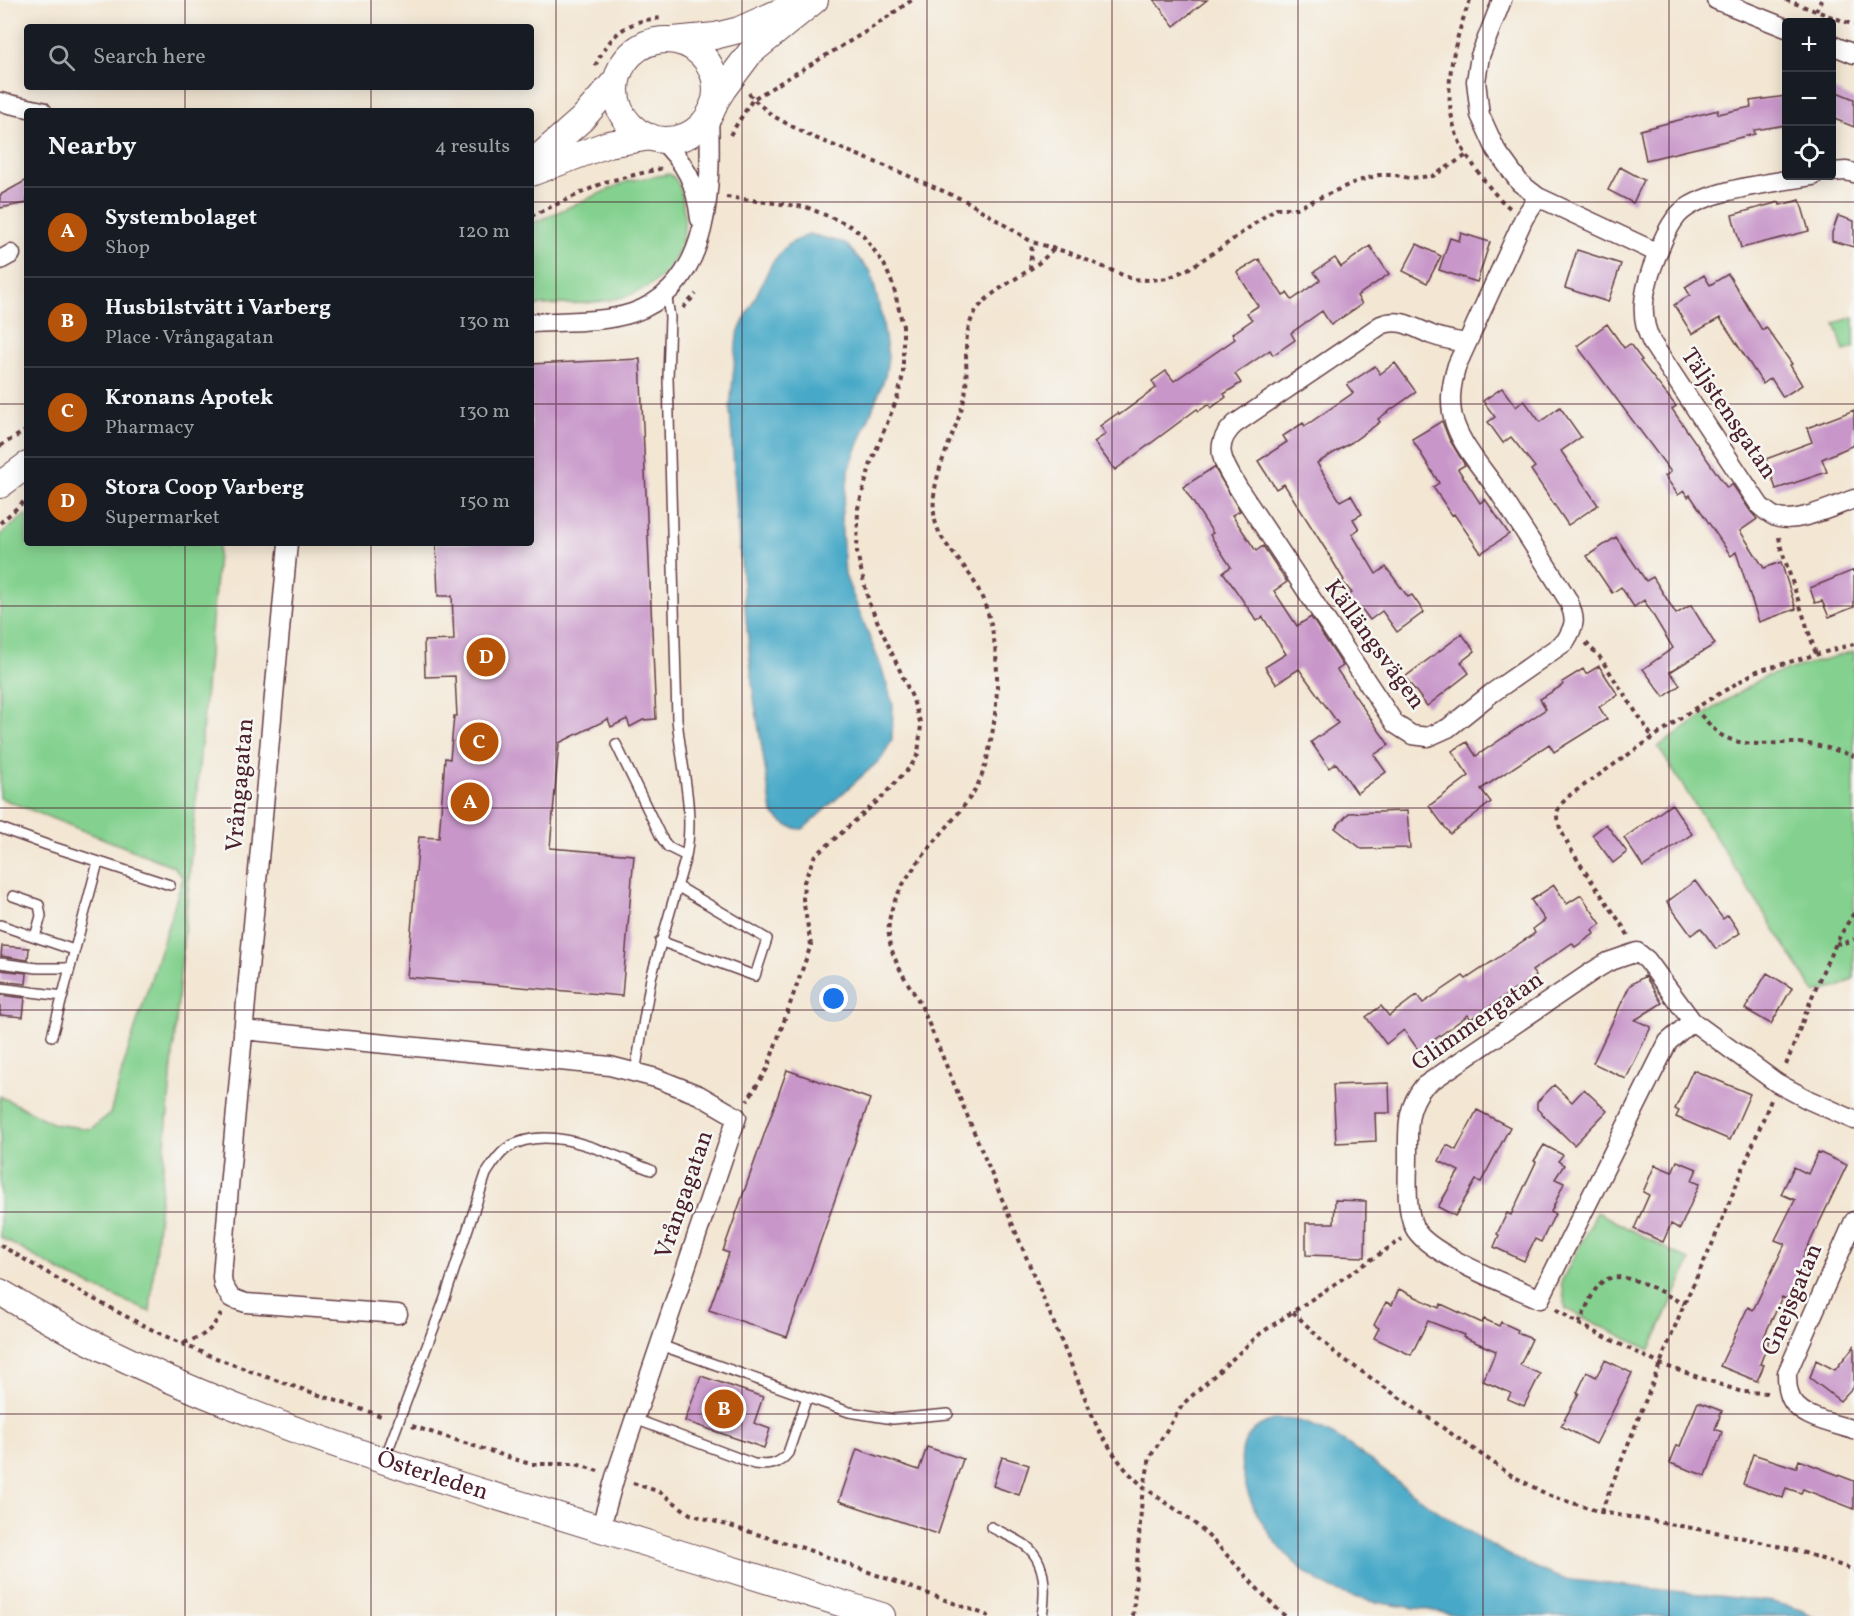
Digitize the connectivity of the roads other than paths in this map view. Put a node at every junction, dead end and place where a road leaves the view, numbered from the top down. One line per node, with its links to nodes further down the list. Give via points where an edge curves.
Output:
1 (807, 0): 6 (main road, via 739,30 715,36)
2 (815, 0): 12 (main road, via 750,53)
3 (1502, 0): 19 (street, via 1480,56 1476,81 1479,114 1496,150 1520,183)
4 (1716, 0): 5 (street)
5 (1782, 26)
6 (671, 29): 9 (main road, via 637,49 624,62); 12 (main road, via 709,66 715,89)
7 (1836, 47): 8 (street)
8 (1854, 54)
9 (617, 80): 13 (main road, via 617,98 623,115 635,129); 14 (main road, via 582,119)
10 (0, 102): 11 (street)
11 (28, 108)
12 (711, 109): 13 (main road, via 700,126 686,135); 20 (street, via 708,206)
13 (655, 138): 15 (main road, via 608,144); 20 (street, via 681,161 690,175)
14 (534, 161)
15 (534, 172)
16 (1836, 172): 17 (street)
17 (1854, 173)
18 (1791, 180): 21 (street, Täljstensgatan, via 1697,201 1677,215)
19 (1538, 197): 21 (street); 24 (street, via 1524,218)
20 (701, 229): 22 (street, via 688,268)
21 (1658, 253): 27 (street, Täljstensgatan, via 1643,302 1646,331 1760,506 1777,518 1797,518)
22 (666, 293): 23 (street, via 626,314); 31 (lane, via 670,317 668,378 677,719 690,818)
23 (534, 323)
24 (1466, 342): 24 (street, Källängsvägen, via 1451,386 1455,425 1568,600 1574,616 1573,630 1565,642 1448,728 1428,737 1412,735 1395,724 1223,463 1221,447 1226,431 1235,424 1390,321)
25 (24, 467): 26 (main road)
26 (0, 485)
27 (1854, 500)
28 (288, 546): 45 (street, Vrångagatan)
29 (616, 744): 31 (lane, via 661,837 668,847)
30 (0, 828): 32 (lane)
31 (686, 856): 34 (lane)
32 (98, 862): 33 (lane); 39 (lane)
33 (170, 885)
34 (677, 886): 38 (lane); 38 (lane, via 767,939 755,976)
35 (13, 896): 37 (lane, via 39,905 41,916)
36 (0, 925): 37 (lane)
37 (35, 937): 39 (lane)
38 (660, 941): 47 (lane)
39 (74, 950): 41 (lane)
40 (0, 963): 41 (lane)
41 (70, 968): 43 (lane)
42 (0, 988): 43 (lane)
43 (63, 996): 46 (lane)
44 (1692, 1021): 44 (street, Glimmergatan, via 1668,1042 1540,1299 1445,1254 1415,1230 1408,1202 1408,1128 1410,1109 1424,1086 1593,971 1637,952 1657,972); 48 (street, via 1777,1083)
45 (243, 1030): 47 (street, Vrångagatan, via 581,1062); 52 (street, Vrångagatan, via 223,1285 231,1298 246,1303)
46 (52, 1036)
47 (635, 1073): 53 (street, Vrångagatan, via 699,1095 737,1117)
48 (1854, 1120)
49 (651, 1170): 58 (lane, via 585,1145 553,1138 524,1141 496,1158 486,1174)
50 (1854, 1221): 57 (street, Gnejsgatan, via 1787,1373 1789,1394 1795,1405 1811,1416)
51 (0, 1292): 58 (main road, Österleden, via 105,1350 260,1417)
52 (398, 1314)
53 (660, 1345): 54 (lane); 56 (street, Vrångagatan)
54 (807, 1397): 55 (lane, via 849,1412 893,1419); 56 (lane, via 788,1453 771,1465 754,1464)
55 (948, 1414)
56 (635, 1419): 60 (street, Vrångagatan)
57 (1854, 1430)
58 (384, 1461): 60 (main road, Österleden)
59 (991, 1527): 62 (lane, via 1023,1544 1038,1558 1044,1584)
60 (600, 1530): 61 (main road, Österleden)
61 (882, 1616)
62 (1042, 1616)

